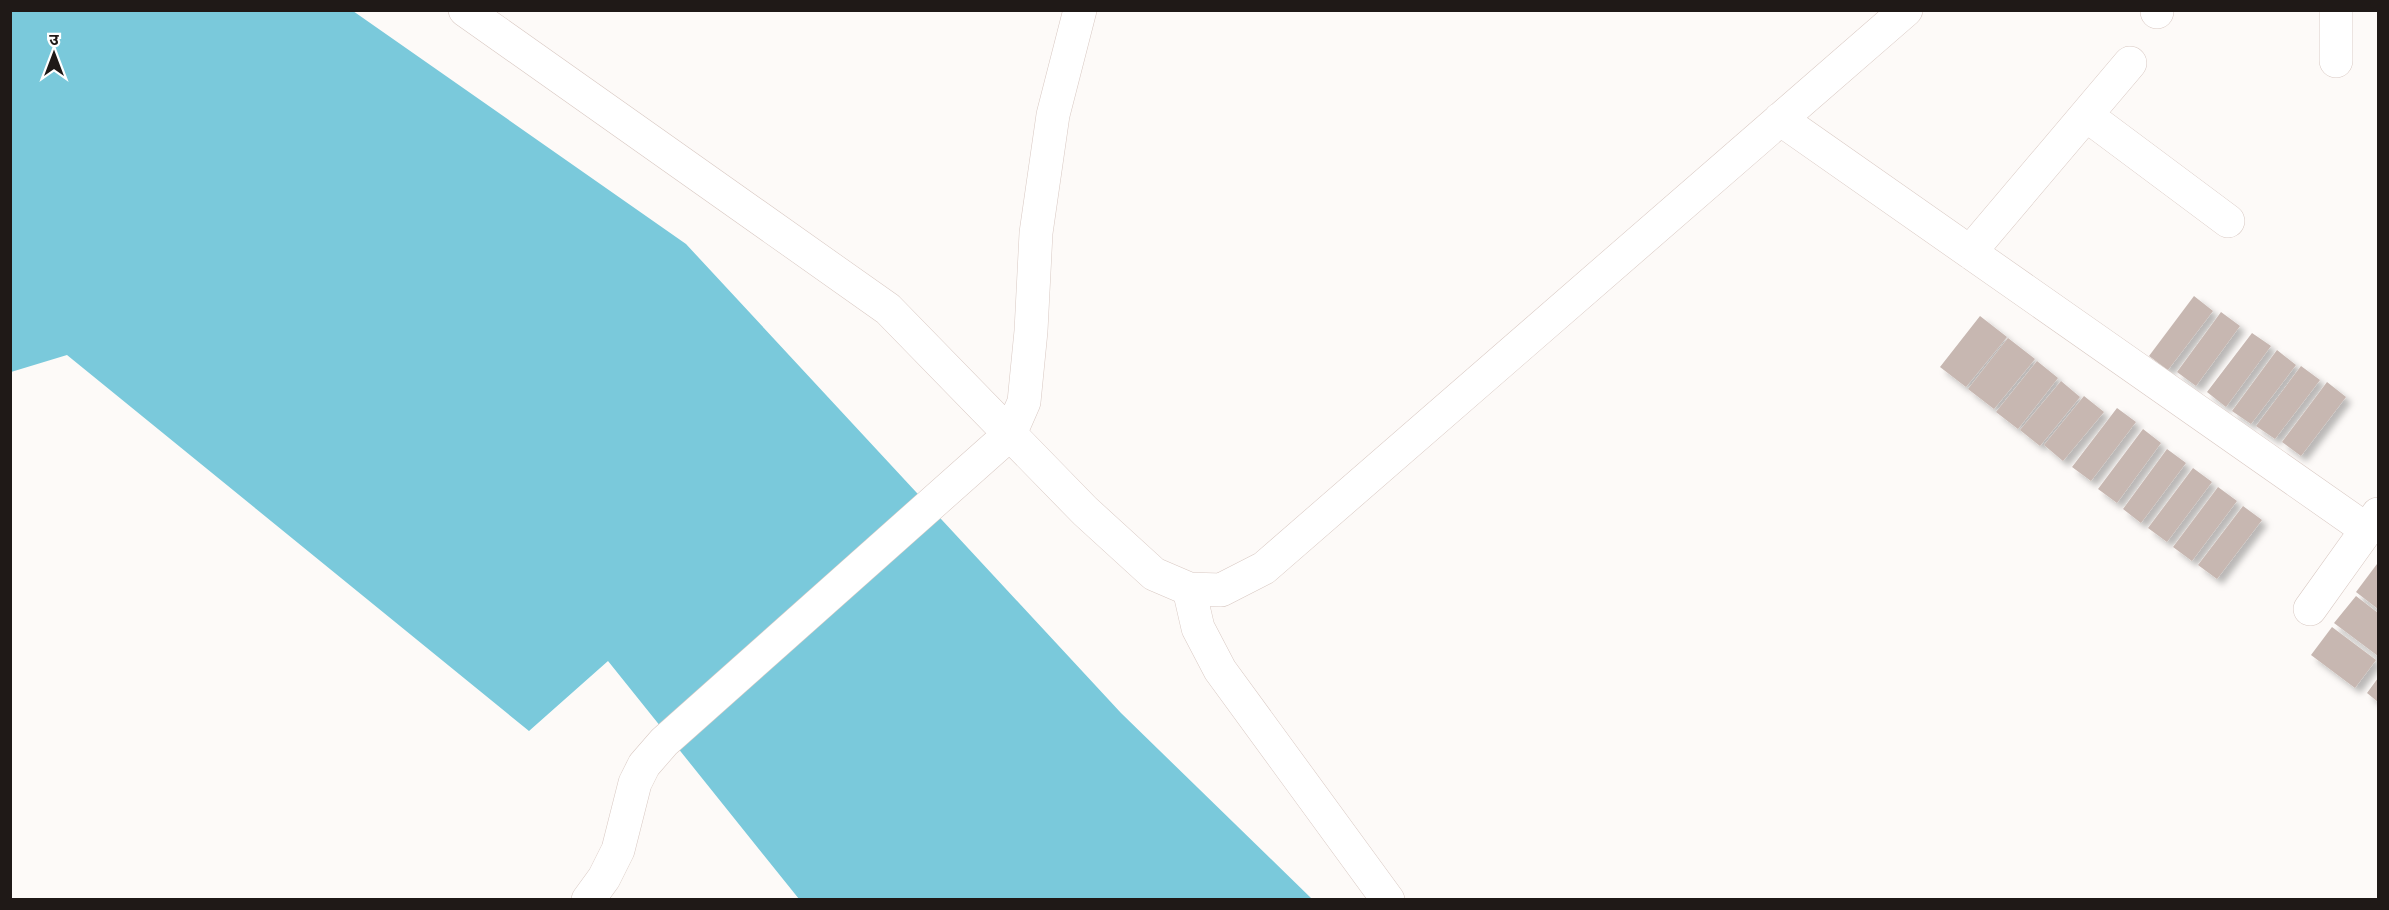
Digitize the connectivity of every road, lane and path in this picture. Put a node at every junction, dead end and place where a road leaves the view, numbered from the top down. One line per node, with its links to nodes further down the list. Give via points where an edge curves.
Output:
1 (465, 10): 11 (street, via 888,309)
2 (1080, 10): 11 (street, via 1053,115 1036,232 1024,402)
3 (1906, 10): 8 (street)
4 (2336, 10): 5 (street)
5 (2336, 61)
6 (2130, 63): 7 (street)
7 (2086, 115): 9 (street); 10 (street)
8 (1780, 119): 10 (street); 13 (street, via 1264,568 1221,590)
9 (2228, 221)
10 (1970, 252): 12 (street)
11 (1010, 434): 13 (street, via 1154,574); 15 (street, via 664,742 644,765 635,783 618,850)
12 (2373, 522): 14 (street)
13 (1189, 589): 16 (street, via 1198,628 1220,670)
14 (2310, 609)
15 (588, 900)
16 (1388, 900)

